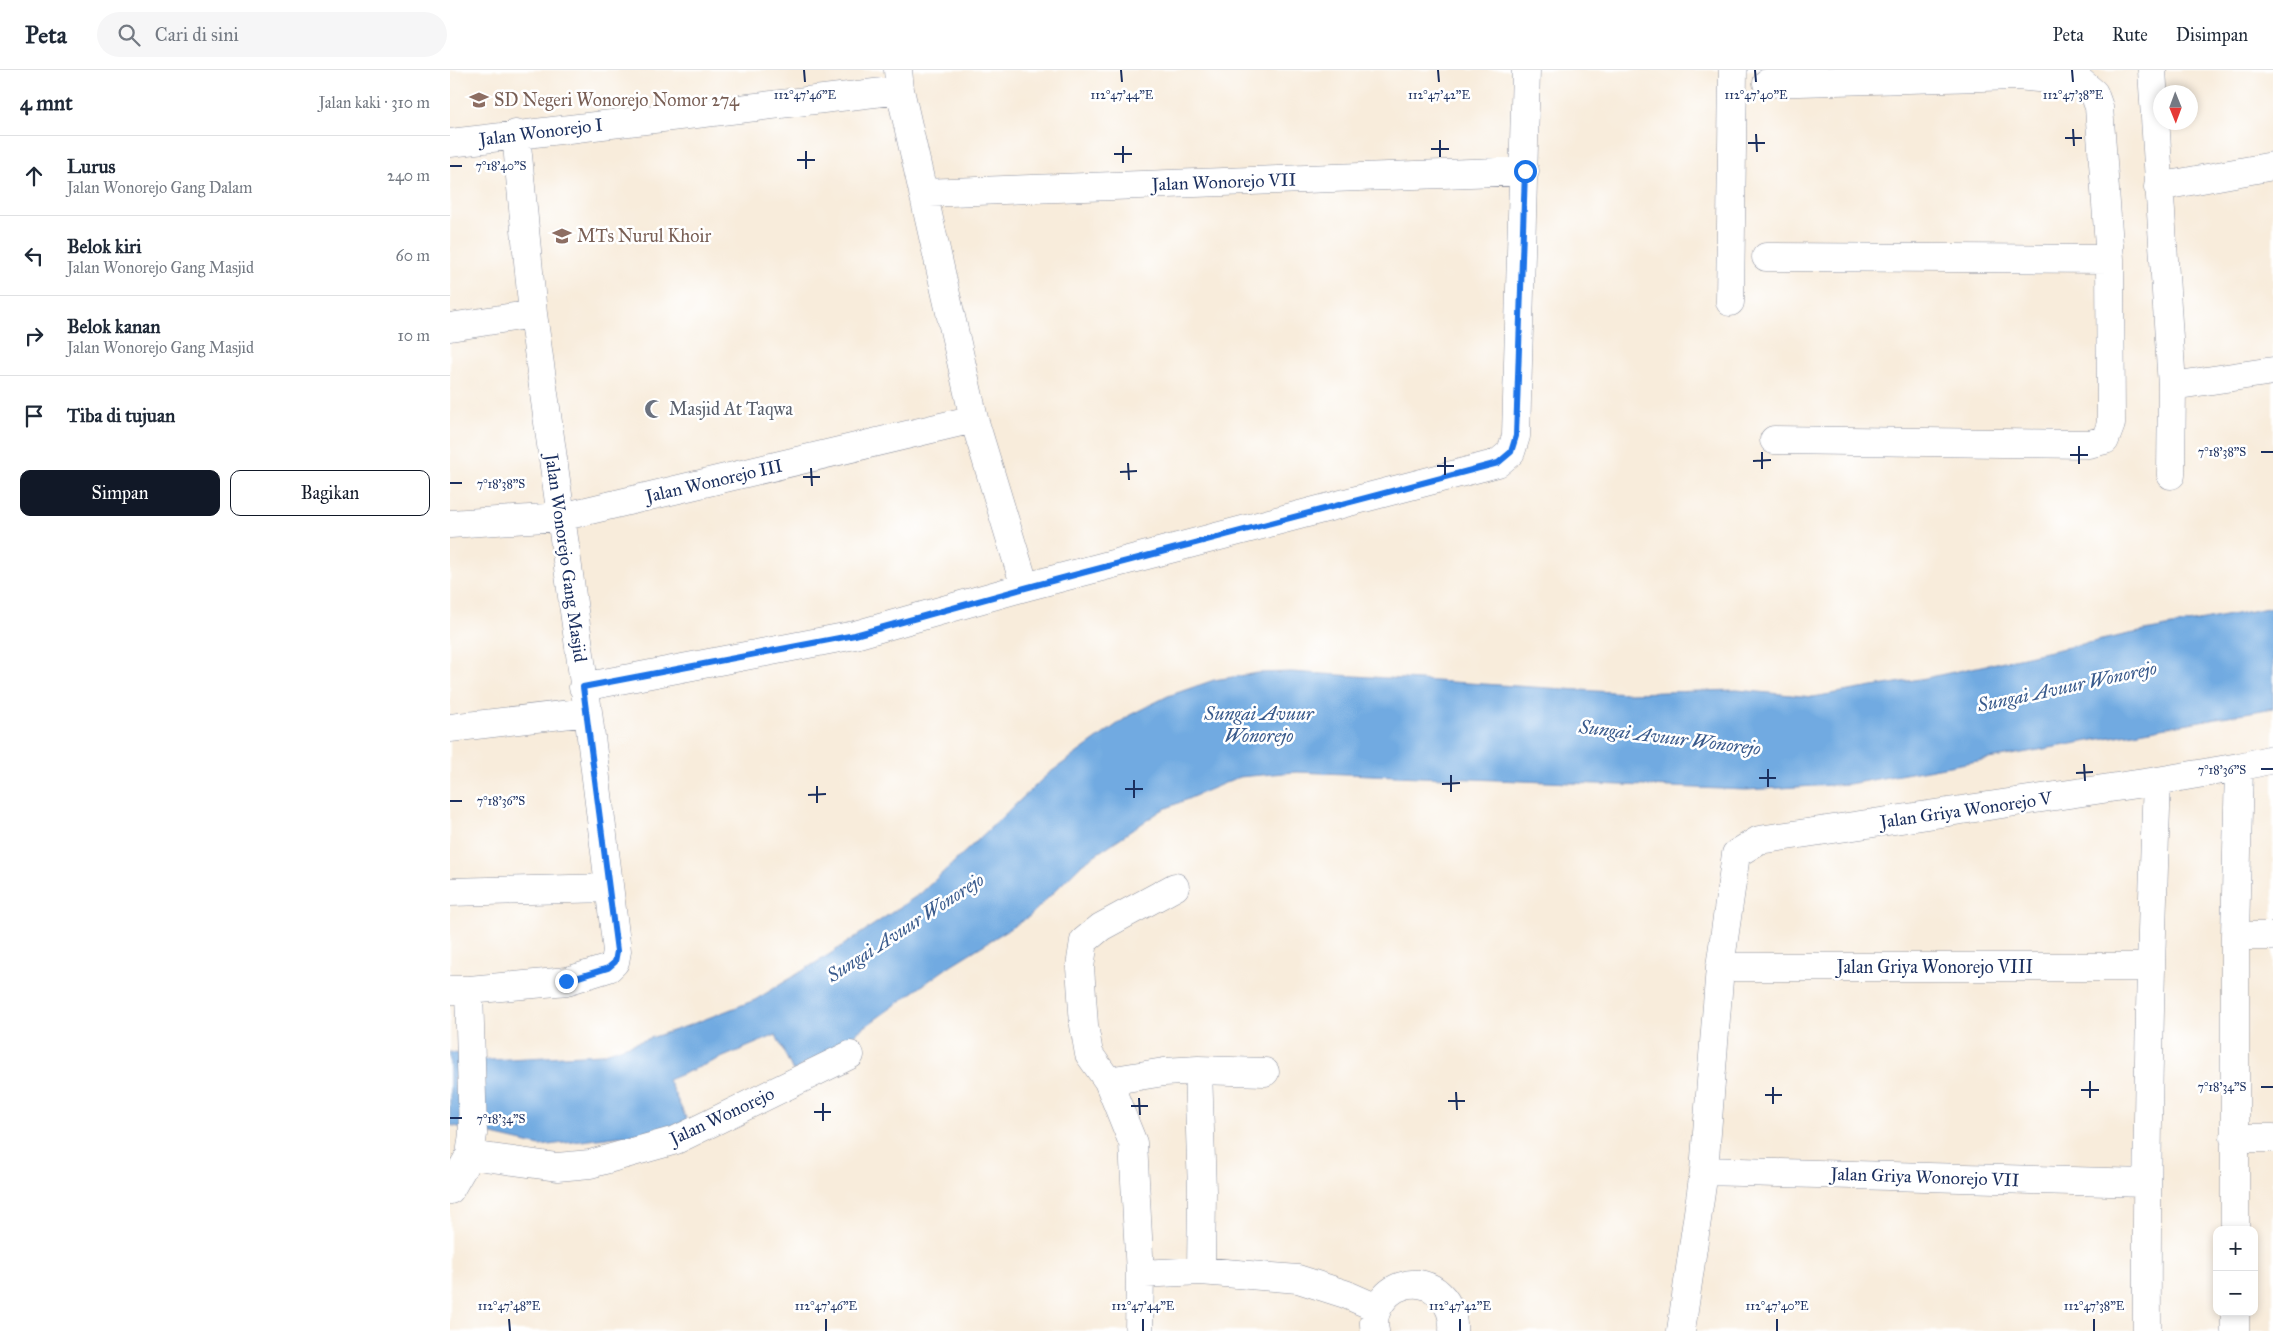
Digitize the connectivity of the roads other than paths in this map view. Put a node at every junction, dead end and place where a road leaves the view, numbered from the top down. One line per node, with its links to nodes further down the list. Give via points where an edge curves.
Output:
1 (1526, 70): 10 (street)
2 (1732, 70): 15 (street)
3 (2152, 70): 11 (street)
4 (2017, 73): 6 (street); 14 (street, via 2081,82 2094,93 2099,107)
5 (899, 80): 7 (street, Jalan Wonorejo I); 12 (street)
6 (1767, 82)
7 (516, 134): 8 (street, Jalan Wonorejo I); 16 (street, Jalan Wonorejo Gang Masjid)
8 (450, 143)
9 (2273, 166): 11 (street)
10 (1525, 171): 12 (street, Jalan Wonorejo VII); 25 (street, via 1516,436 1511,452 1498,463)
11 (2158, 187): 19 (street)
12 (923, 193): 20 (street)
13 (1766, 257): 14 (street)
14 (2110, 259): 21 (street, via 2111,424 2105,440 2089,444)
15 (1730, 302)
16 (533, 314): 17 (street); 23 (street, Jalan Wonorejo Gang Masjid)
17 (450, 327)
18 (2273, 371): 19 (street)
19 (2172, 386): 22 (street)
20 (974, 419): 23 (street, Jalan Wonorejo III); 25 (street)
21 (1774, 440)
22 (2171, 475)
23 (561, 517): 24 (street, Jalan Wonorejo III); 26 (street, Jalan Wonorejo Gang Masjid)
24 (450, 524)
25 (1025, 588): 26 (street, via 855,635)
26 (585, 699): 27 (street); 32 (street, Jalan Wonorejo Gang Masjid)
27 (450, 728)
28 (2273, 759): 29 (street, Jalan Griya Wonorejo V)
29 (2239, 767): 30 (street, Jalan Griya Wonorejo V); 34 (street)
30 (2157, 781): 36 (street, Jalan Griya Wonorejo V, via 1759,840 1736,854); 37 (street)
31 (1175, 887): 42 (street, via 1101,927 1084,941 1080,967 1084,1025 1089,1054)
32 (609, 888): 33 (street); 38 (street, Jalan Wonorejo Gang Masjid, via 617,951 615,962 608,968 566,981)
33 (450, 892)
34 (2235, 936): 35 (street); 43 (street)
35 (2273, 936)
36 (1720, 967): 37 (street, Jalan Griya Wonorejo VIII); 46 (street)
37 (2150, 967): 47 (street)
38 (459, 990): 45 (street, via 470,1040)
39 (850, 1054): 45 (street, Jalan Wonorejo, via 676,1140 590,1164 557,1167)
40 (1198, 1070): 41 (street); 42 (street); 50 (street)
41 (1265, 1072)
42 (1108, 1081): 51 (street, via 1132,1143)
43 (2234, 1138): 44 (street); 49 (street)
44 (2273, 1138)
45 (472, 1145): 48 (street)
46 (1704, 1171): 47 (street, Jalan Griya Wonorejo VII); 56 (street)
47 (2146, 1183): 57 (street)
48 (450, 1190)
49 (2235, 1226)
50 (1201, 1271): 51 (street); 53 (street, via 1298,1279 1345,1294)
51 (1140, 1274): 54 (street)
52 (2235, 1316): 58 (street)
53 (1376, 1320): 55 (street, via 1387,1294 1403,1285 1420,1284 1436,1290 1448,1302 1454,1319)
54 (1139, 1331)
55 (1453, 1331)
56 (1681, 1331)
57 (2147, 1331)
58 (2235, 1331)

